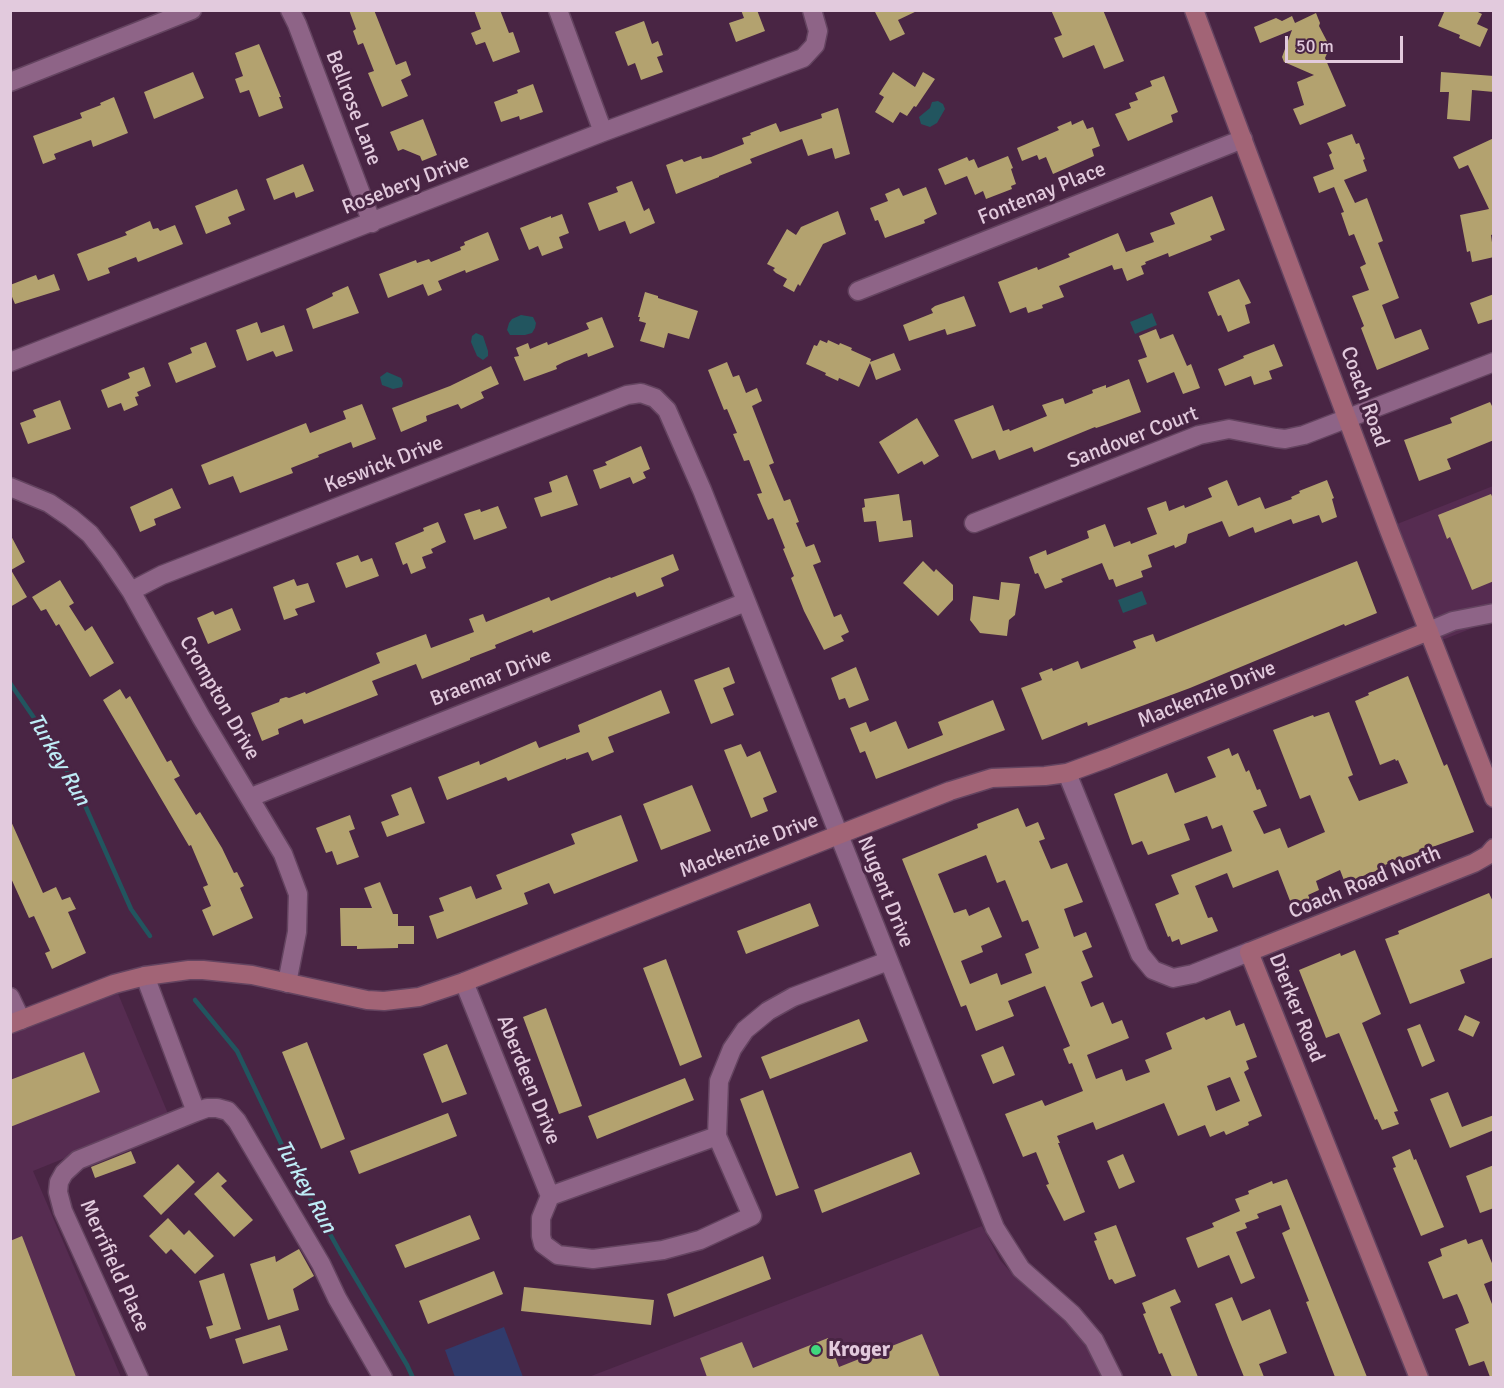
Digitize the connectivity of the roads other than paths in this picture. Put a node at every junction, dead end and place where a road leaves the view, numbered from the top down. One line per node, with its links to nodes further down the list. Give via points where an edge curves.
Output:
1 (192, 10): 6 (street)
2 (290, 10): 9 (street, Bellrose Lane)
3 (558, 10): 7 (street)
4 (812, 10): 7 (street, Rosebery Drive, via 818,31 815,45 802,58)
5 (1194, 10): 8 (street, Coach Road)
6 (10, 82)
7 (603, 132): 9 (street, Rosebery Drive)
8 (1243, 139): 10 (street, Fontenay Place); 14 (street, Coach Road)
9 (372, 223): 11 (street, Rosebery Drive)
10 (858, 291)
11 (10, 362)
12 (1494, 362): 14 (street, Sandover Court)
13 (655, 398): 17 (street, Keswick Drive, via 627,394 162,575); 18 (street, Nugent Drive, via 675,425)
14 (1347, 418): 16 (street, Sandover Court, via 1285,439 1229,429 1199,435); 20 (street, Coach Road)
15 (10, 487): 17 (street, Crompton Drive, via 49,503 90,534)
16 (974, 524)
17 (131, 591): 22 (street, Crompton Drive)
18 (746, 602): 22 (street, Braemar Drive); 24 (street, Nugent Drive)
19 (1494, 613): 20 (street, Mackenzie Drive, via 1453,621)
20 (1429, 631): 21 (street, Mackenzie Drive); 23 (street, Coach Road)
21 (1066, 773): 24 (street, Mackenzie Drive, via 992,778 970,784); 26 (street, Dierker Road, via 1140,954 1153,970 1173,978)
22 (251, 797): 30 (street, Crompton Drive, via 283,854 298,894 297,932)
23 (1494, 798)
24 (838, 836): 27 (street, Nugent Drive); 29 (street, Mackenzie Drive)
25 (1494, 848): 26 (street, Coach Road North, via 1474,863)
26 (1249, 952): 39 (street, Dierker Road)
27 (888, 961): 34 (street, via 793,997 745,1030 719,1081); 38 (street, Nugent Drive, via 995,1228 1021,1269 1072,1314 1094,1340)
28 (145, 976): 30 (street, Mackenzie Drive, via 203,970); 32 (street, Mackenzie Drive); 33 (street)
29 (464, 982): 30 (street, Mackenzie Drive, via 419,997 384,1001); 35 (street, Aberdeen Drive)
30 (288, 983)
31 (10, 997): 32 (street)
32 (16, 1022)
33 (196, 1112): 36 (street, Merrifield Place, via 78,1160 59,1182 63,1211); 37 (street, Merrifield Place, via 217,1108 228,1111 237,1121)
34 (717, 1136): 35 (street); 35 (street, via 752,1216 700,1240 663,1250 593,1259 558,1255 543,1244 541,1236 541,1218)
35 (550, 1196)
36 (139, 1377)
37 (383, 1377)
38 (1113, 1377)
39 (1419, 1377)

